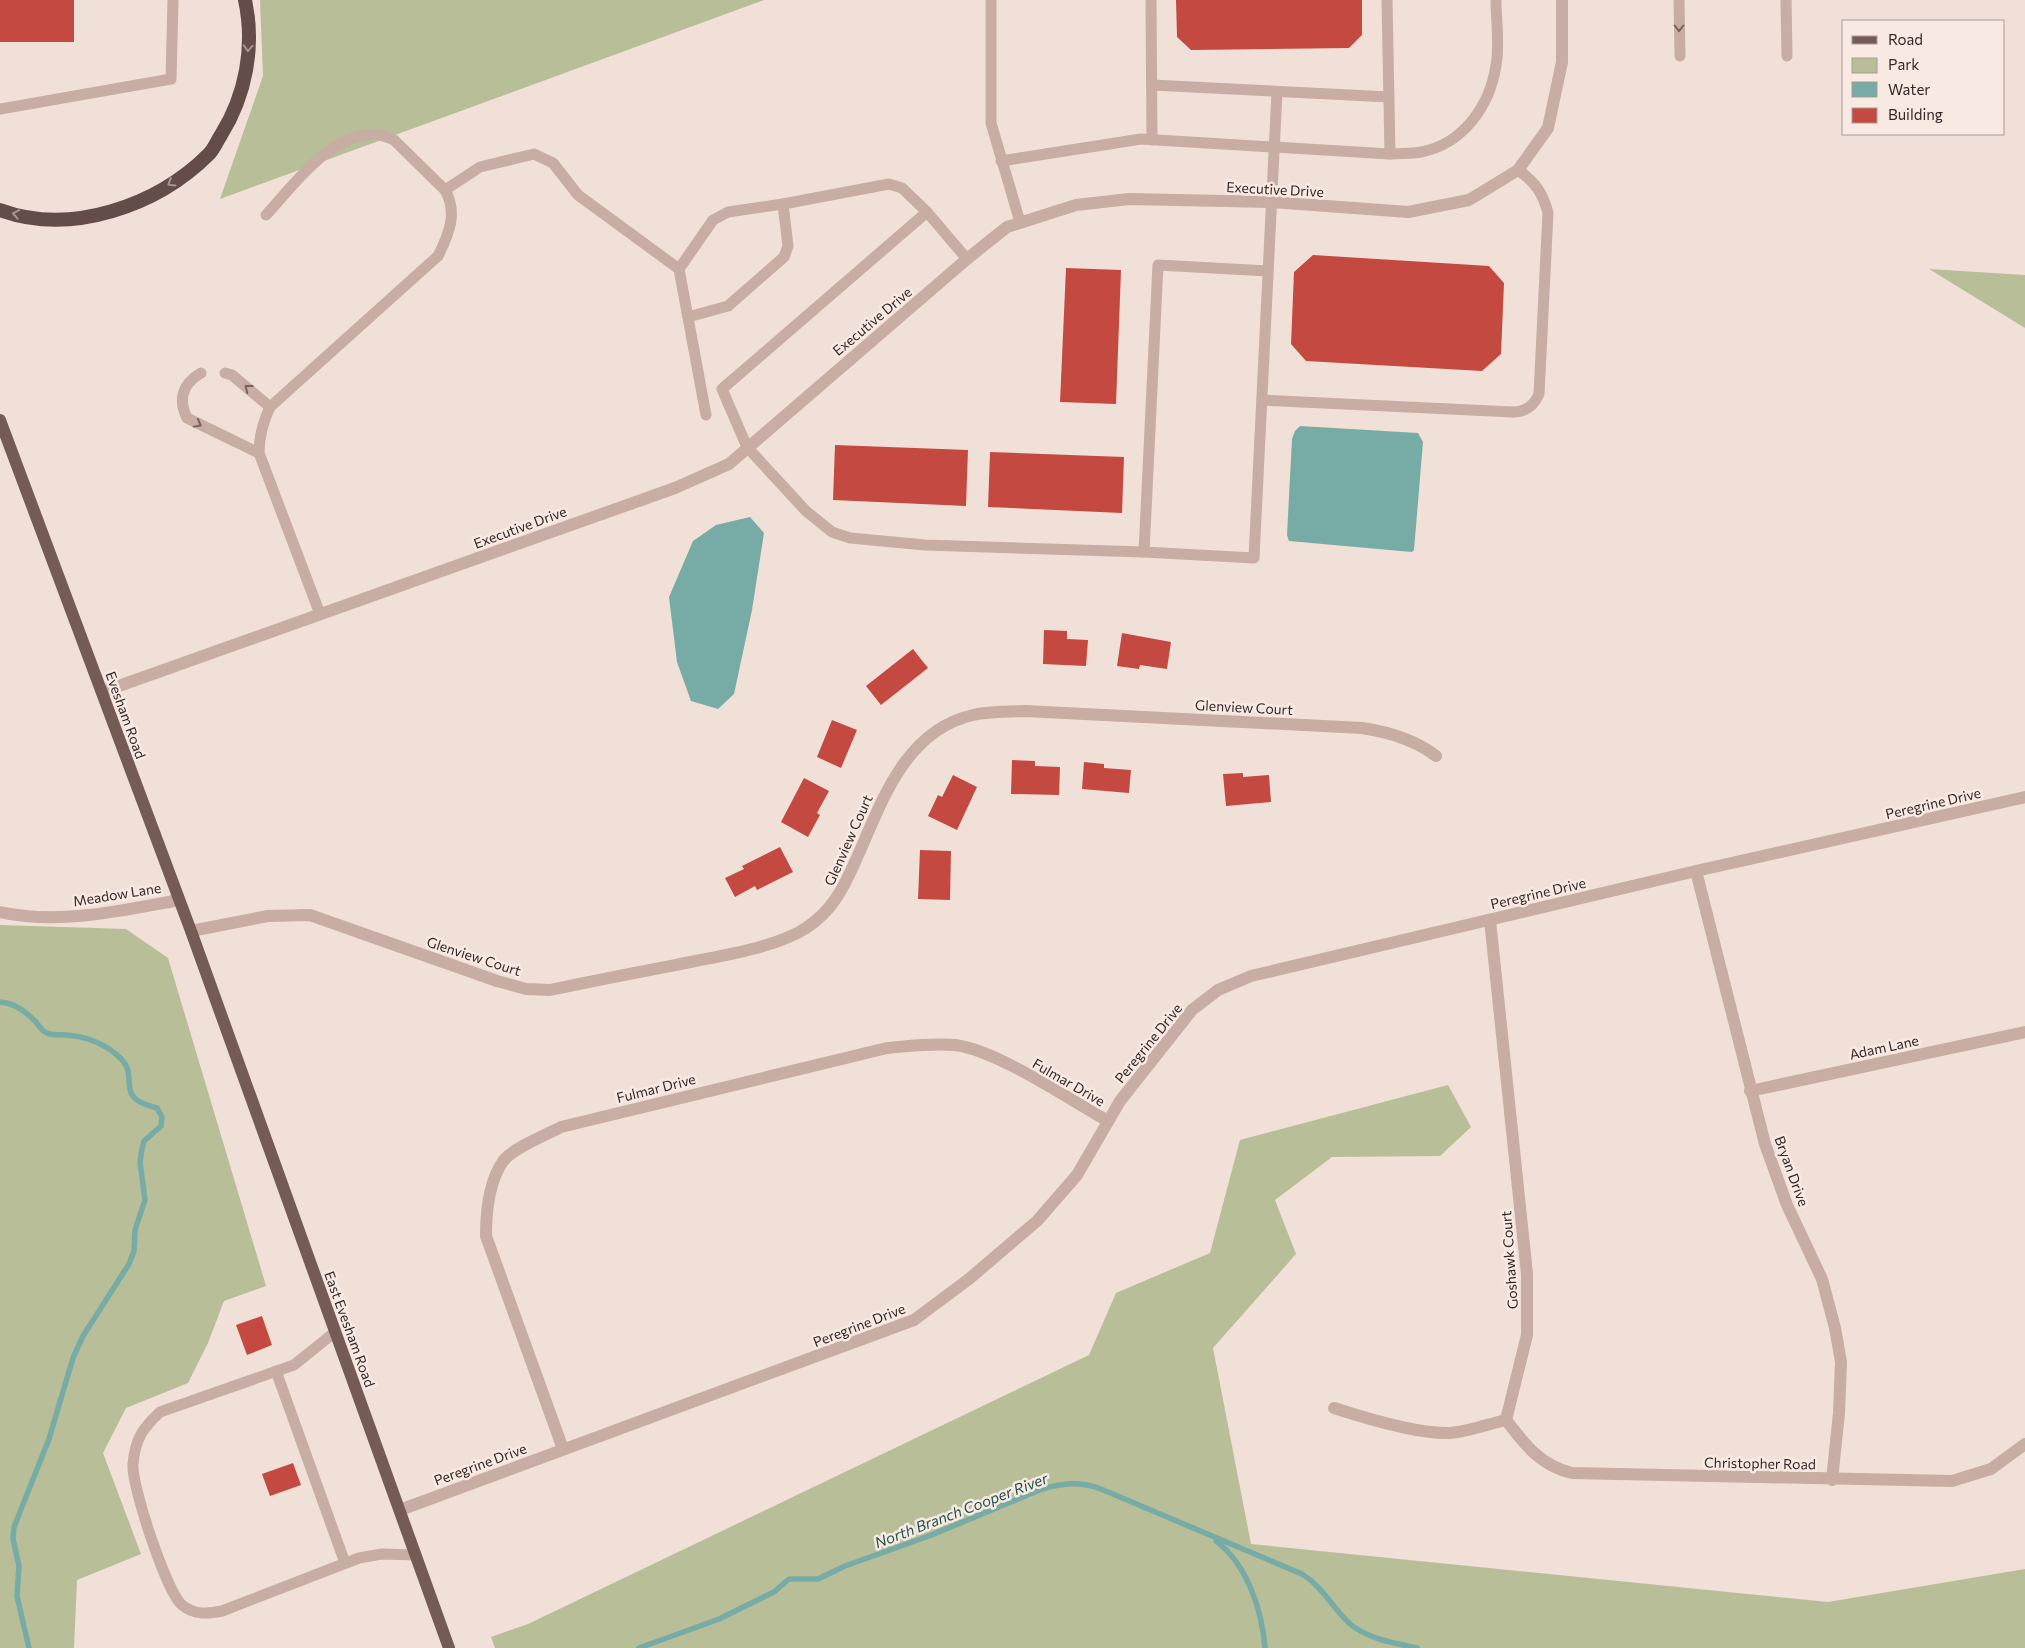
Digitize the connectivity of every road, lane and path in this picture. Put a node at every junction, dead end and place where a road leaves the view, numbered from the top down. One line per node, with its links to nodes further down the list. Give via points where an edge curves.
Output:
1 (173, 0): 15 (lane, via 171,79)
2 (246, 0): 24 (highway, one-way to 24, via 249,48 243,85 230,120 210,153 148,198 113,211 77,218 43,219)
3 (991, 0): 19 (lane, via 990,123)
4 (1151, 0): 12 (lane)
5 (1387, 0): 14 (lane)
6 (1496, 0): 18 (lane, via 1496,63 1490,94 1474,120 1450,140 1421,152)
7 (1562, 0): 20 (street, Executive Drive, via 1562,62 1548,128)
8 (1679, 0): 10 (lane, one-way to 10)
9 (1786, 0): 11 (lane)
10 (1680, 56)
11 (1787, 56)
12 (1152, 85): 13 (lane); 16 (lane)
13 (1277, 92): 14 (lane); 17 (lane)
14 (1389, 97): 18 (lane)
15 (0, 109)
16 (1152, 140): 17 (lane); 19 (lane, via 1141,139)
17 (1274, 147): 18 (lane); 22 (lane)
18 (1390, 154)
19 (1002, 161): 27 (lane)
20 (1518, 170): 22 (street, Executive Drive, via 1469,200 1408,212); 34 (lane, via 1543,196 1548,213 1538,394 1532,406 1513,412)
21 (445, 190): 26 (lane, via 394,140 361,136 328,150); 29 (lane, via 480,167 534,154 552,164 578,195); 35 (lane, via 451,200 452,216 447,238 438,256)
22 (1272, 202): 27 (street, Executive Drive, via 1129,199 1076,205); 30 (lane)
23 (783, 204): 25 (lane, via 889,184 902,188); 29 (lane, via 728,212 714,220); 31 (lane, via 788,246 784,257 728,306)
24 (0, 210)
25 (927, 212): 28 (lane); 38 (lane, via 722,389)
26 (266, 215)
27 (1020, 222): 28 (street, Executive Drive, via 1007,227)
28 (967, 259): 38 (street, Executive Drive)
29 (678, 269): 31 (lane)
30 (1268, 271): 34 (lane); 40 (lane, via 1158,265)
31 (688, 317): 36 (lane)
32 (201, 373): 39 (lane, one-way to 39, via 187,386 182,398 187,418)
33 (225, 373): 35 (lane, one-way to 33, via 232,375)
34 (1262, 400): 40 (lane, via 1254,558)
35 (270, 407): 39 (lane, via 259,438)
36 (706, 415)
37 (0, 420): 42 (main road, Evesham Road)
38 (746, 447): 40 (lane, via 806,511 832,532 850,538 925,545); 41 (street, Executive Drive, via 728,464 675,488)
39 (259, 452): 41 (lane)
40 (1144, 552)
41 (320, 614): 42 (street, Executive Drive)
42 (102, 692): 46 (main road, Evesham Road)
43 (1436, 756): 49 (street, Glenview Court, via 1407,739 1362,728 1026,712 972,715 946,725 906,760 890,783 840,896 824,915 805,929 740,952 550,990 526,989 497,981 310,915 268,916)
44 (2025, 797): 45 (street, Peregrine Drive)
45 (1696, 871): 48 (street, Peregrine Drive); 52 (street, Bryan Drive)
46 (179, 900): 47 (street, Meadow Lane, via 103,915 75,917); 49 (main road, Evesham Road)
47 (0, 912)
48 (1490, 920): 53 (street, Peregrine Drive, via 1251,976 1218,990 1192,1010); 57 (street, Goshawk Court, via 1527,1274 1527,1335)
49 (191, 931): 50 (main road, Evesham Road)
50 (222, 1021): 54 (main road, East Evesham Road)
51 (2025, 1032): 52 (street, Adam Lane)
52 (1750, 1091): 60 (street, Bryan Drive, via 1787,1205 1822,1279 1835,1328 1841,1362)
53 (1108, 1121): 59 (street, Peregrine Drive, via 1077,1175 1037,1221 969,1279 914,1320); 59 (street, Fulmar Drive, via 998,1059 957,1046 921,1044 887,1048 561,1127 513,1152 504,1161 493,1184 486,1213 486,1236)
54 (335, 1332): 55 (lane, via 294,1364); 61 (main road, East Evesham Road)
55 (276, 1371): 63 (lane); 63 (lane, via 160,1412 143,1428 133,1466 136,1492 170,1589 180,1604 206,1614 222,1611)
56 (1334, 1408): 57 (street, via 1449,1433)
57 (1506, 1420): 60 (street, Christopher Road, via 1529,1450 1556,1470 1572,1474)
58 (2025, 1444): 60 (street, Christopher Road, via 1991,1469 1952,1481)
59 (563, 1449): 61 (street, Peregrine Drive)
60 (1832, 1480)
61 (400, 1510): 62 (main road, East Evesham Road)
62 (416, 1555): 63 (lane, via 382,1554); 64 (main road, East Evesham Road)
63 (345, 1563)
64 (449, 1648)

